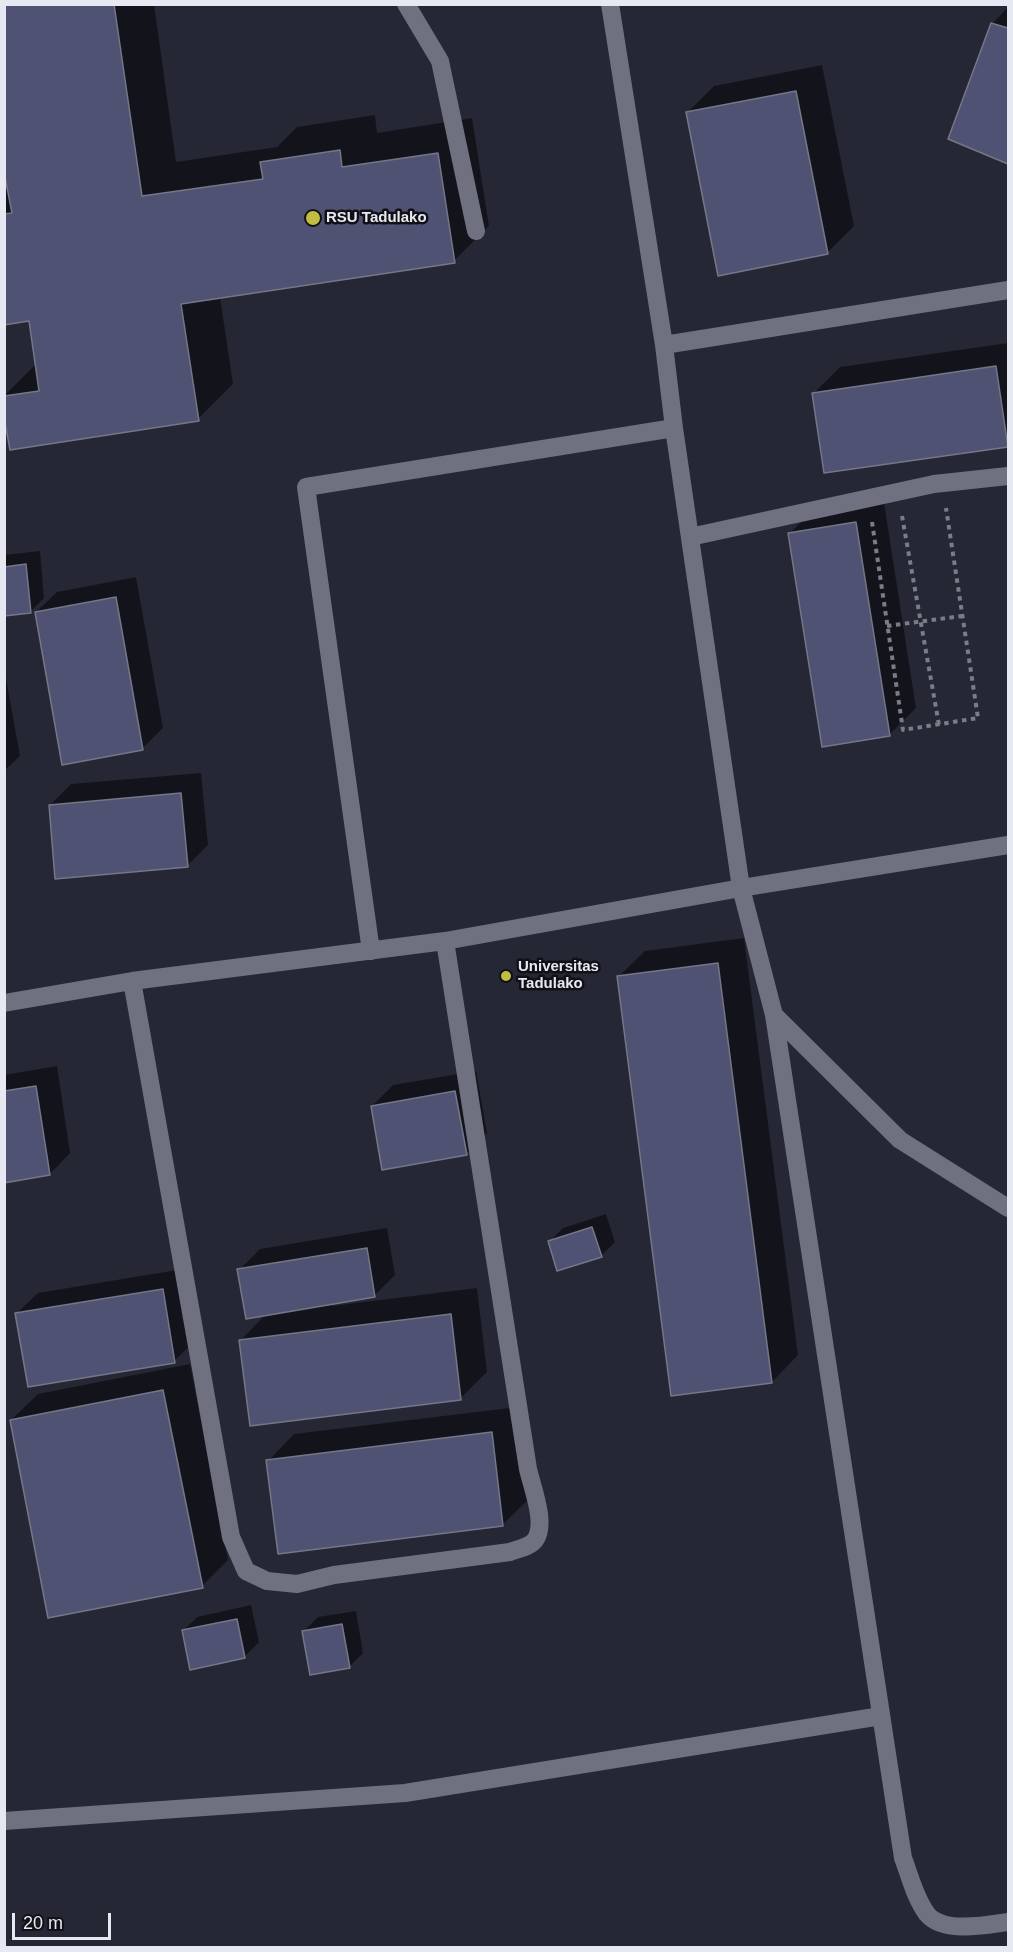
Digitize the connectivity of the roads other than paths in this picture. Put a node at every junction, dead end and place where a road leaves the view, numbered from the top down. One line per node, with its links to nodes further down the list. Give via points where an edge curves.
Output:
1 (406, 4): 3 (lane, via 440,61)
2 (610, 4): 5 (lane)
3 (476, 231)
4 (1008, 290): 5 (lane)
5 (664, 345): 6 (lane)
6 (674, 428): 8 (lane); 12 (lane, via 306,487)
7 (1008, 476): 8 (lane, via 898,492)
8 (690, 537): 10 (lane)
9 (1008, 845): 10 (lane)
10 (741, 888): 11 (lane); 15 (lane)
11 (444, 942): 12 (lane); 13 (lane, via 528,1469 540,1517 539,1532 530,1545 510,1552 334,1575 297,1584 267,1581 246,1571 231,1537)
12 (371, 951): 13 (lane)
13 (132, 981): 14 (lane)
14 (4, 1003)
15 (774, 1015): 16 (lane, via 900,1140); 17 (lane)
16 (1008, 1208)
17 (881, 1716): 18 (lane, via 405,1793); 19 (lane, via 903,1858 928,1915 948,1926)
18 (4, 1821)
19 (1008, 1922)

